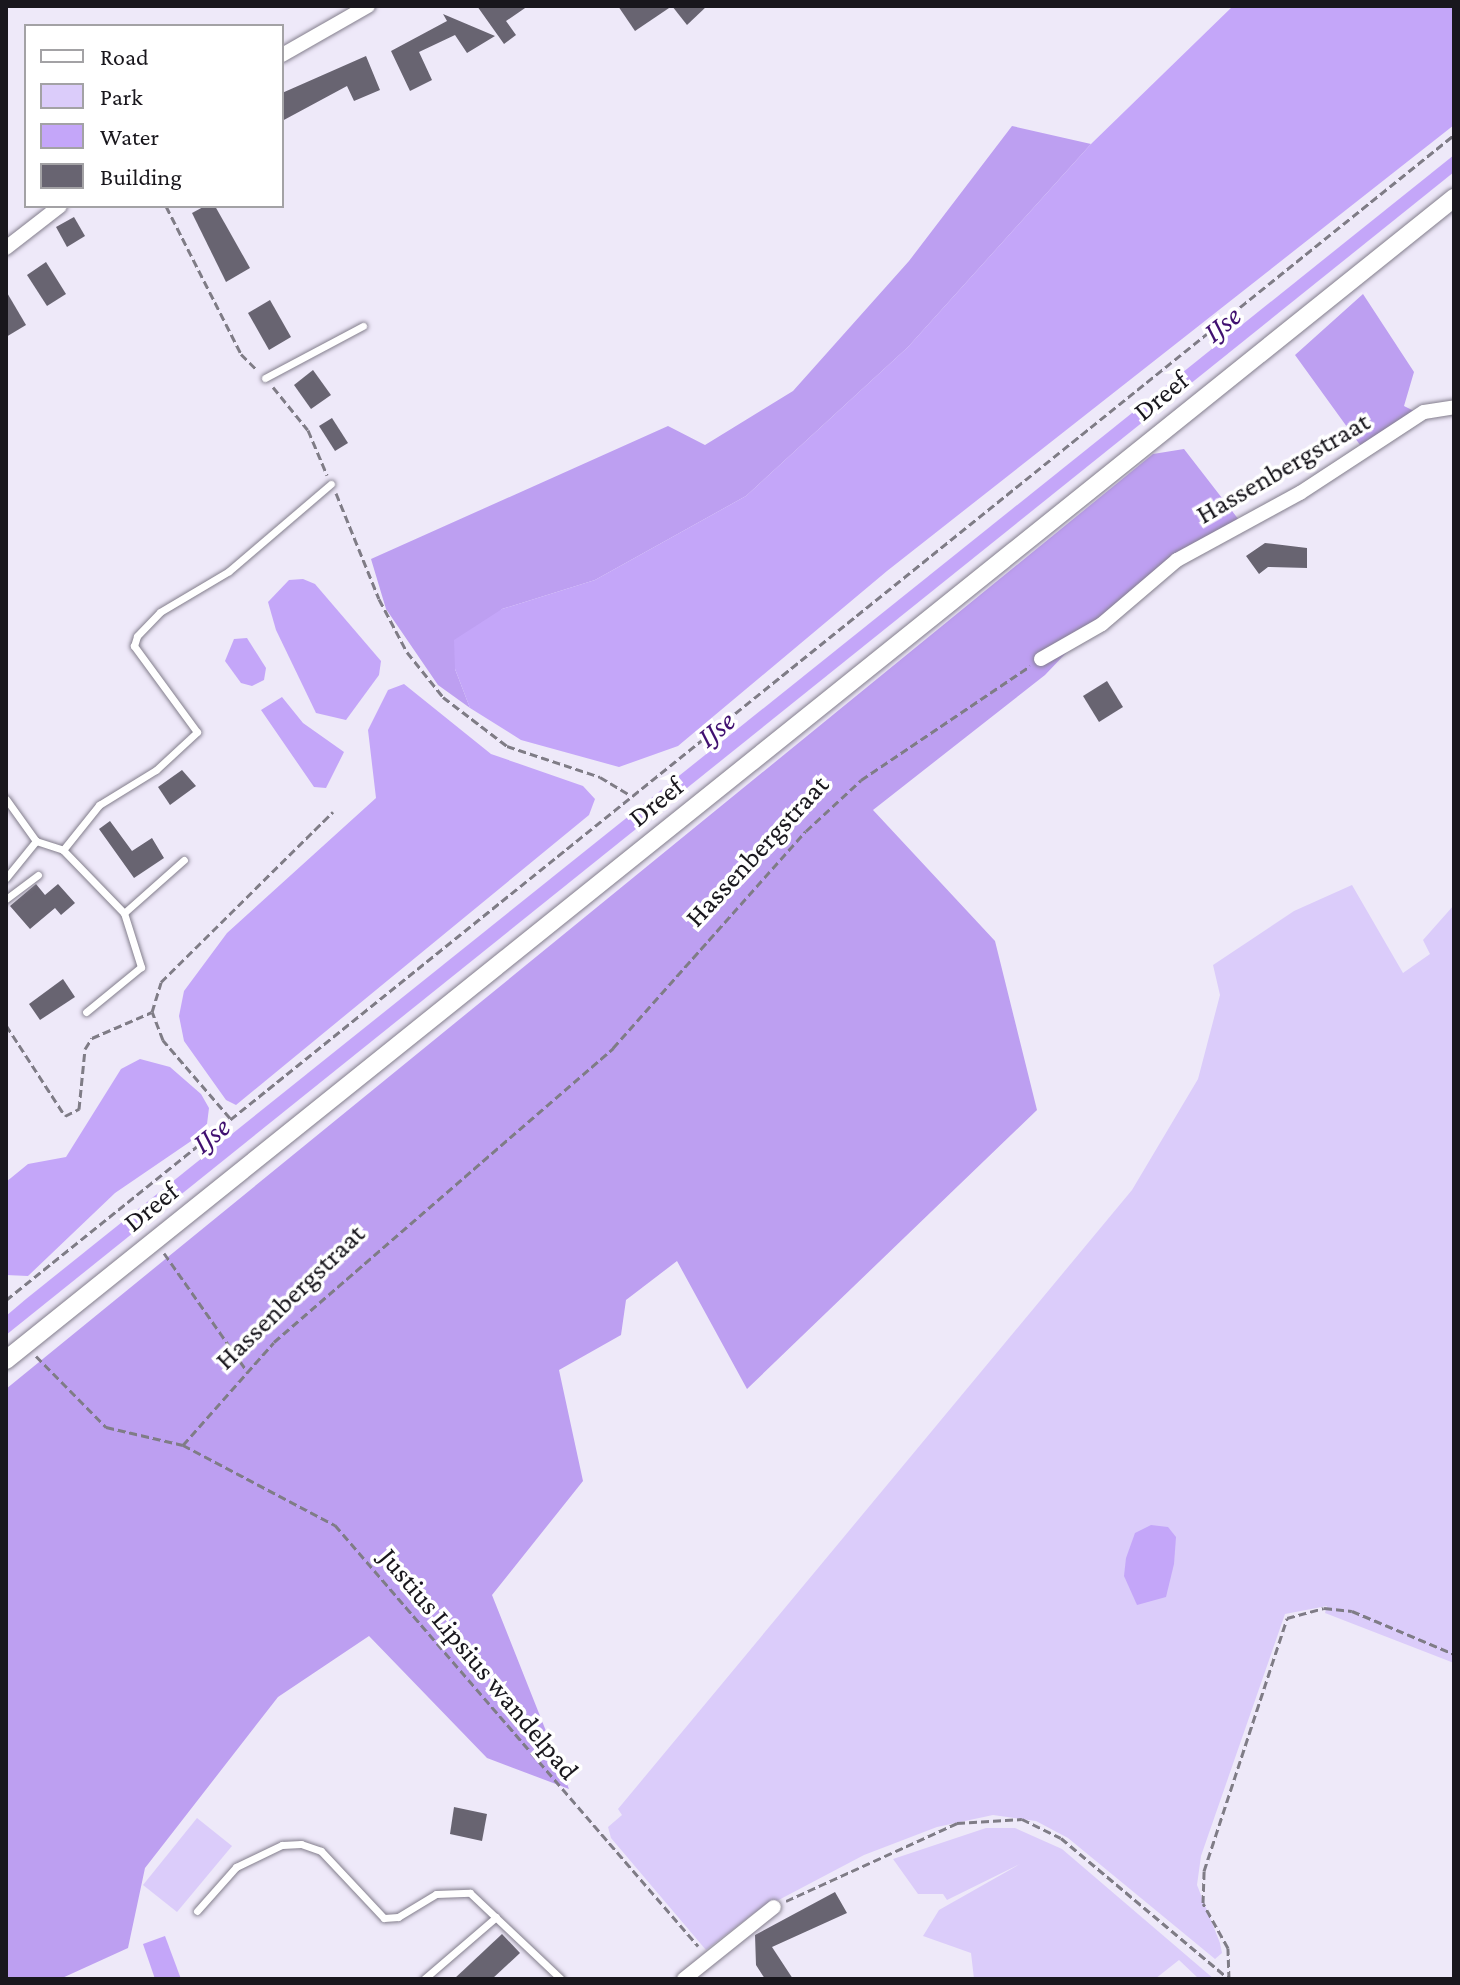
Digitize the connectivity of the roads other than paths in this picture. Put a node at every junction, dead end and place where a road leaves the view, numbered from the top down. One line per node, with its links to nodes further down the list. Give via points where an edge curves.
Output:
1 (368, 6): 2 (street)
2 (284, 54)
3 (1454, 198): 20 (main road, Dreef)
4 (57, 208): 5 (street)
5 (6, 248)
6 (363, 326): 7 (lane)
7 (265, 378)
8 (1454, 407): 10 (street, Hassenbergstraat, via 1424,412 1300,493 1177,560 1102,624)
9 (331, 484): 13 (lane, via 229,571 160,612 137,636 134,646 197,732 156,770 99,805)
10 (1041, 659)
11 (6, 799): 12 (lane)
12 (36, 841): 13 (lane); 16 (lane)
13 (63, 850): 18 (lane)
14 (184, 860): 18 (lane)
15 (38, 875): 17 (lane)
16 (6, 878)
17 (6, 899)
18 (124, 913): 19 (lane, via 141,967)
19 (86, 1012)
20 (6, 1360)
21 (774, 1907): 26 (street)
22 (197, 1911): 23 (lane, via 253,1856 301,1844 321,1851 384,1918 436,1894 470,1893)
23 (496, 1917): 24 (lane); 25 (lane)
24 (424, 1979)
25 (561, 1979)
26 (684, 1979)

